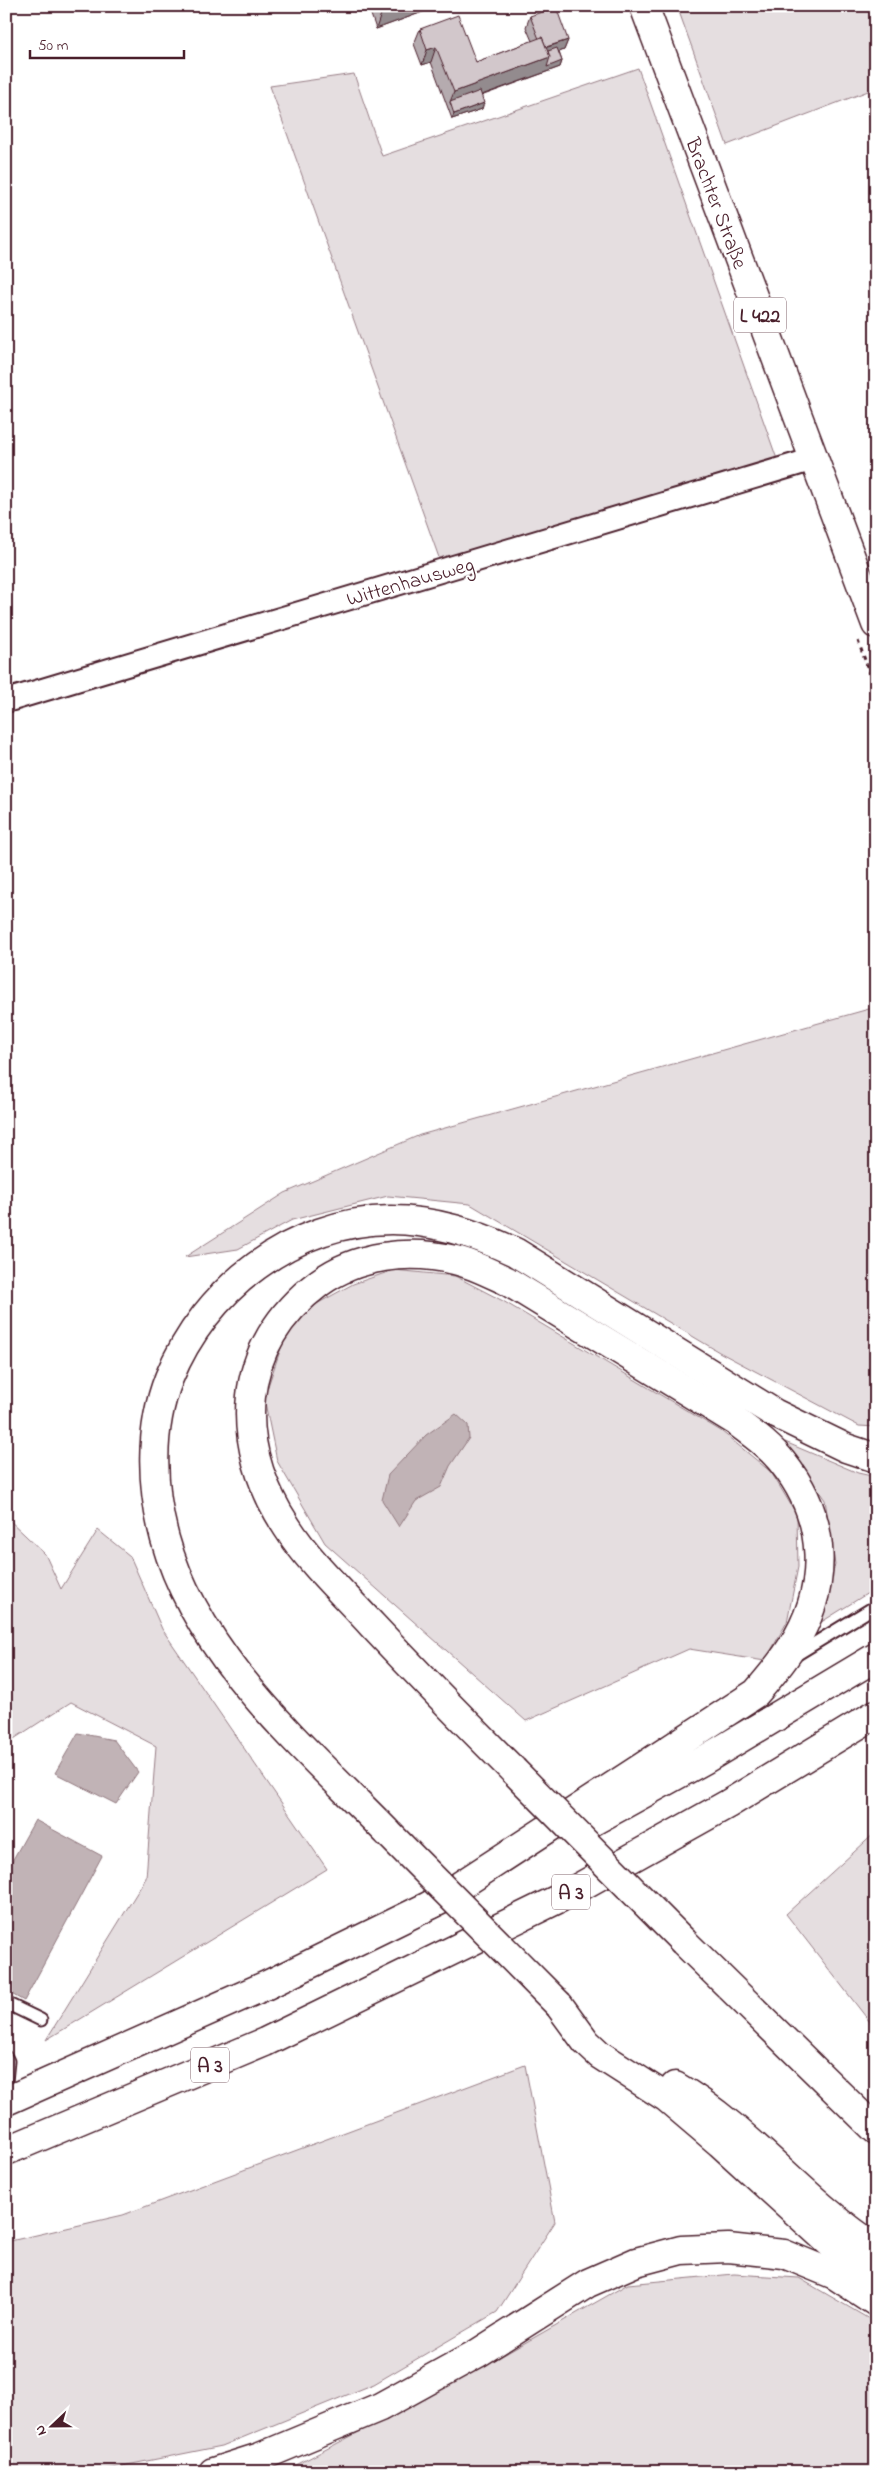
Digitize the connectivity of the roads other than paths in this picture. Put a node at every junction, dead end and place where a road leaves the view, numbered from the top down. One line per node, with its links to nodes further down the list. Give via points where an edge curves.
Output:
1 (644, 6): 2 (main road, Brachter Straße / L 422)
2 (814, 459): 3 (main road, Brachter Straße / L 422); 4 (street, Wittenhausweg)
3 (876, 624)
4 (6, 701)
5 (876, 1458): 12 (main road, bridge, via 846,1448 774,1413 515,1252 478,1235 412,1222 366,1223 323,1231 299,1240 248,1272 205,1315 191,1336 169,1380 161,1406 154,1464 158,1510 165,1540 188,1599 232,1667 267,1708)
6 (876, 1606): 8 (lane)
7 (876, 1657): 10 (main road, A 3, via 704,1760 519,1862)
8 (777, 1667): 10 (main road, via 756,1693); 17 (main road, bridge, via 792,1648 814,1598 819,1538 811,1509 799,1484 782,1462 734,1420 507,1281 455,1260 419,1255 382,1256 359,1263 310,1290 294,1304 266,1344 250,1394 251,1444 272,1502 302,1549 513,1770)
9 (876, 1714): 18 (main road, A 3, via 728,1804 560,1898 265,2042)
10 (432, 1904): 16 (main road, A 3, via 267,1985)
11 (6, 2003): 13 (lane)
12 (559, 2005): 19 (main road, via 617,2050 716,2112 850,2232); 20 (main road, via 586,2042 600,2055 675,2104)
13 (41, 2020)
14 (6, 2057): 15 (lane)
15 (6, 2081)
16 (6, 2101)
17 (876, 2130)
18 (6, 2151)
19 (876, 2248)
20 (876, 2285)
21 (876, 2302): 22 (main road, via 835,2275 784,2254 728,2248 682,2250 636,2262 588,2283 478,2354 380,2407 260,2457)
22 (213, 2472)

